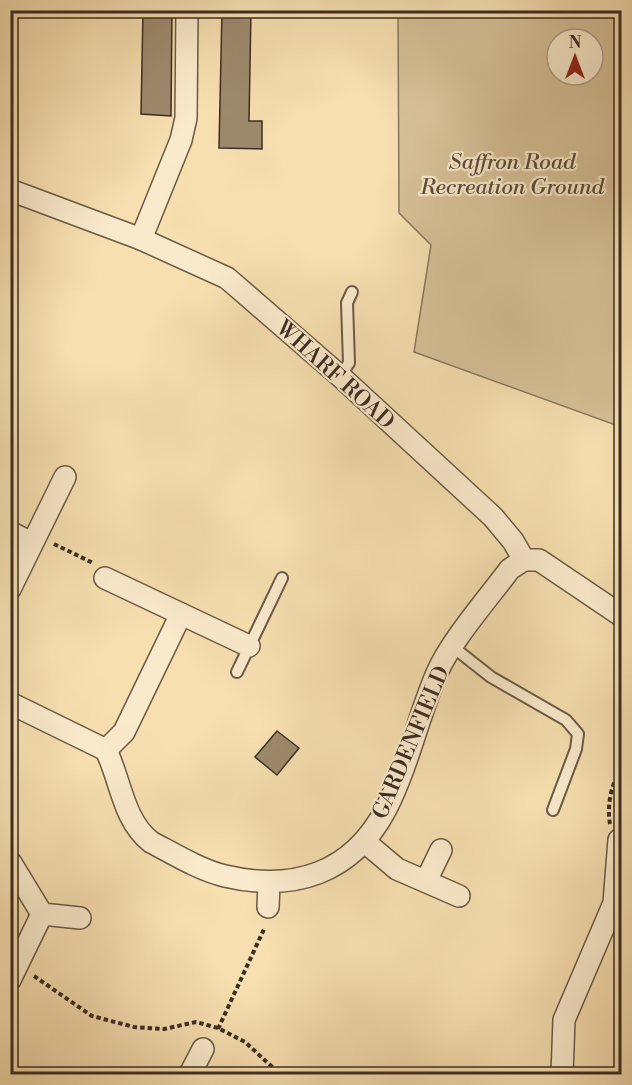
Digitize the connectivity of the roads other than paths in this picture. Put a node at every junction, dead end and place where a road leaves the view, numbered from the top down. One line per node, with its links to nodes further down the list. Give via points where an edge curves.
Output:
1 (187, 10): 3 (street, via 186,118)
2 (10, 190): 3 (street, WHARF ROAD)
3 (141, 239): 5 (street, WHARF ROAD, via 227,278 246,291)
4 (352, 292): 5 (lane, via 347,303 349,363)
5 (340, 376): 9 (street, WHARF ROAD, via 493,518)
6 (65, 477): 8 (street)
7 (10, 532): 8 (street)
8 (32, 543): 12 (street)
9 (524, 560): 14 (street, via 539,560); 16 (street, GARDENFIELD, via 510,569)
10 (105, 578): 13 (street)
11 (282, 578): 15 (lane)
12 (10, 589)
13 (181, 614): 15 (street); 19 (street, via 124,732)
14 (621, 616)
15 (249, 646): 17 (lane)
16 (453, 647): 20 (lane, via 491,677 566,720 578,734); 22 (street, GARDENFIELD, via 438,670 386,808)
17 (237, 672)
18 (10, 703): 19 (street)
19 (106, 750): 27 (street, GARDENFIELD, via 129,815 141,834 179,857 223,876)
20 (553, 810)
21 (619, 840): 25 (street)
22 (364, 842): 26 (street, GARDENFIELD, via 397,869); 27 (street, GARDENFIELD, via 335,866)
23 (441, 850): 26 (street)
24 (11, 863): 29 (street)
25 (619, 868): 35 (street, via 614,903 564,1020)
26 (426, 881): 28 (street, GARDENFIELD)
27 (269, 883): 30 (street)
28 (459, 896)
29 (42, 914): 31 (street); 32 (street)
30 (267, 916)
31 (80, 918)
32 (15, 973)
33 (203, 1049): 34 (street)
34 (190, 1074)
35 (562, 1074)

